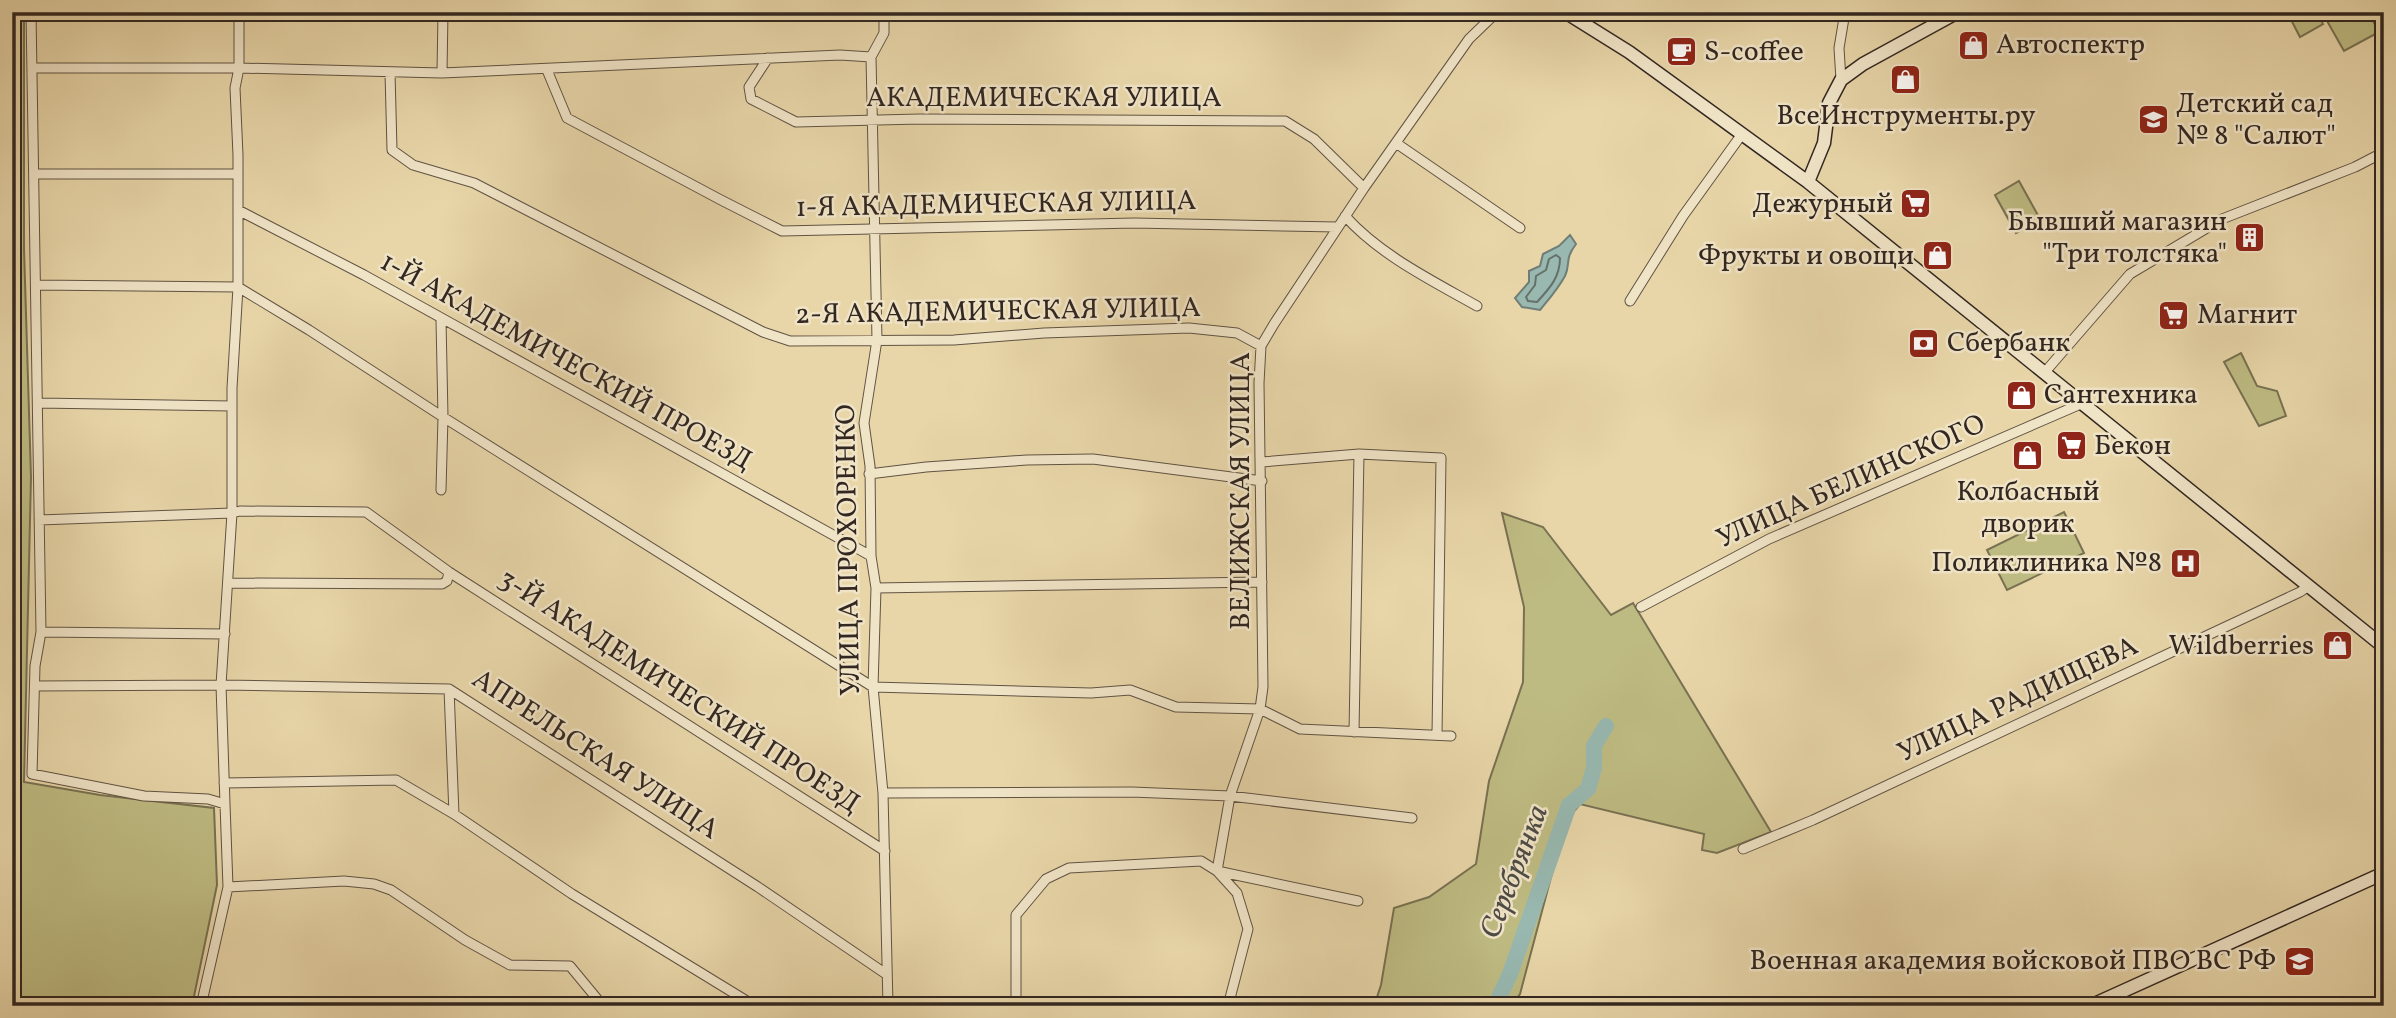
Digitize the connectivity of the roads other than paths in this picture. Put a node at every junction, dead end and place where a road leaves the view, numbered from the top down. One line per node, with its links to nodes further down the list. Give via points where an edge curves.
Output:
1 (31, 12): 11 (street)
2 (239, 12): 12 (street)
3 (443, 12): 15 (street)
4 (884, 12): 9 (street, УЛИЦА ПРОХОРЕНКО, via 884,33)
5 (1497, 12): 19 (street, ВЕЛИЖСКАЯ УЛИЦА, via 1469,38)
6 (1565, 12): 18 (main road)
7 (1844, 12): 16 (street)
8 (1958, 12): 16 (main road)
9 (870, 57): 10 (street, АКАДЕМИЧЕСКАЯ УЛИЦА); 17 (street, УЛИЦА ПРОХОРЕНКО)
10 (768, 58): 13 (street, АКАДЕМИЧЕСКАЯ УЛИЦА); 17 (street, АКАДЕМИЧЕСКАЯ УЛИЦА, via 749,87 751,99 796,122)
11 (32, 68): 12 (street, АКАДЕМИЧЕСКАЯ УЛИЦА); 21 (street)
12 (239, 68): 14 (street, АКАДЕМИЧЕСКАЯ УЛИЦА); 22 (street, via 235,88)
13 (547, 70): 15 (street, АКАДЕМИЧЕСКАЯ УЛИЦА); 28 (street, 1-Я АКАДЕМИЧЕСКАЯ УЛИЦА, via 567,118 782,230)
14 (390, 72): 15 (street, АКАДЕМИЧЕСКАЯ УЛИЦА); 35 (street, 2-Я АКАДЕМИЧЕСКАЯ УЛИЦА, via 392,150 413,165 474,183 763,332 790,341)
15 (442, 73)
16 (1841, 80): 23 (main road, via 1829,103 1824,143)
17 (871, 120): 24 (street, АКАДЕМИЧЕСКАЯ УЛИЦА, via 1285,121 1314,139); 28 (street, УЛИЦА ПРОХОРЕНКО)
18 (1742, 134): 23 (main road); 32 (street)
19 (1396, 143): 24 (street, ВЕЛИЖСКАЯ УЛИЦА); 29 (street)
20 (2384, 152): 37 (street, via 2222,219 2130,274)
21 (34, 174): 22 (street); 30 (street)
22 (238, 174): 25 (street)
23 (1808, 182): 37 (main road)
24 (1364, 188): 26 (street, ВЕЛИЖСКАЯ УЛИЦА)
25 (238, 209): 31 (street); 34 (street, 1-Й АКАДЕМИЧЕСКИЙ ПРОЕЗД)
26 (1345, 216): 27 (street, ВЕЛИЖСКАЯ УЛИЦА); 33 (street, via 1410,267)
27 (1337, 227): 28 (street, 1-Я АКАДЕМИЧЕСКАЯ УЛИЦА, via 1134,223); 36 (street, ВЕЛИЖСКАЯ УЛИЦА)
28 (874, 228): 35 (street, УЛИЦА ПРОХОРЕНКО)
29 (1520, 228)
30 (36, 285): 31 (street); 38 (street)
31 (237, 287): 40 (street); 41 (street)
32 (1630, 301)
33 (1476, 306)
34 (441, 320): 41 (street); 49 (street, 1-Й АКАДЕМИЧЕСКИЙ ПРОЕЗД)
35 (877, 340): 36 (street, 2-Я АКАДЕМИЧЕСКАЯ УЛИЦА, via 1189,328 1237,333); 44 (street, УЛИЦА ПРОХОРЕНКО, via 864,423)
36 (1261, 346): 43 (street, ВЕЛИЖСКАЯ УЛИЦА)
37 (2045, 372): 39 (main road)
38 (38, 403): 40 (street); 48 (street)
39 (2083, 403): 53 (main road); 55 (street, УЛИЦА БЕЛИНСКОГО, via 1769,539)
40 (232, 406): 47 (street)
41 (443, 417): 46 (street); 61 (street)
42 (1359, 454): 43 (street); 64 (street); 65 (street, via 1441,458)
43 (1262, 462): 45 (street, ВЕЛИЖСКАЯ УЛИЦА)
44 (869, 474): 45 (street, via 1093,459); 49 (street, УЛИЦА ПРОХОРЕНКО)
45 (1262, 481): 51 (street, ВЕЛИЖСКАЯ УЛИЦА)
46 (441, 490)
47 (232, 513): 48 (street, 3-Й АКАДЕМИЧЕСКИЙ ПРОЕЗД); 50 (street, 3-Й АКАДЕМИЧЕСКИЙ ПРОЕЗД, via 366,512); 52 (street)
48 (39, 520): 56 (street)
49 (871, 556): 54 (street, УЛИЦА ПРОХОРЕНКО)
50 (449, 572): 52 (street, via 442,584); 74 (street, 3-Й АКАДЕМИЧЕСКИЙ ПРОЕЗД)
51 (1262, 582): 54 (street); 63 (street, ВЕЛИЖСКАЯ УЛИЦА)
52 (228, 583): 57 (street)
53 (2309, 586): 58 (main road); 73 (street, УЛИЦА РАДИЩЕВА)
54 (876, 588): 61 (street, УЛИЦА ПРОХОРЕНКО)
55 (1641, 607)
56 (41, 632): 57 (street); 60 (street)
57 (225, 634): 59 (street)
58 (2380, 638)
59 (221, 685): 60 (street, АПРЕЛЬСКАЯ УЛИЦА); 62 (street, АПРЕЛЬСКАЯ УЛИЦА); 67 (street)
60 (35, 686): 70 (street, via 32,774 144,796)
61 (873, 687): 63 (street, via 1130,690 1175,707); 68 (street, УЛИЦА ПРОХОРЕНКО)
62 (449, 689): 71 (street); 79 (street, АПРЕЛЬСКАЯ УЛИЦА)
63 (1260, 709): 64 (street, via 1300,729); 69 (street, ВЕЛИЖСКАЯ УЛИЦА)
64 (1354, 732): 65 (street)
65 (1437, 735): 66 (street)
66 (1451, 736)
67 (224, 783): 70 (street); 71 (street, via 396,780)
68 (883, 793): 69 (street, 3-Й АКАДЕМИЧЕСКИЙ ПРОЕЗД, via 1119,791); 74 (street, УЛИЦА ПРОХОРЕНКО)
69 (1230, 796): 72 (street, 3-Й АКАДЕМИЧЕСКИЙ ПРОЕЗД); 75 (street, ВЕЛИЖСКАЯ УЛИЦА)
70 (225, 804): 77 (street)
71 (454, 814): 82 (street, via 572,894)
72 (1412, 818)
73 (1744, 849)
74 (885, 851): 79 (street, УЛИЦА ПРОХОРЕНКО)
75 (1217, 871): 78 (street); 84 (street, via 1201,862 1069,868 1046,880 1016,915); 85 (street, via 1237,893 1248,929)
76 (2384, 873): 86 (main road)
77 (228, 887): 80 (street); 81 (street, via 344,881 374,884 391,890 510,965 570,967)
78 (1358, 901)
79 (886, 974): 83 (street, УЛИЦА ПРОХОРЕНКО)
80 (201, 1006)
81 (603, 1006)
82 (755, 1006)
83 (888, 1006)
84 (1016, 1006)
85 (1228, 1006)
86 (2090, 1006)

